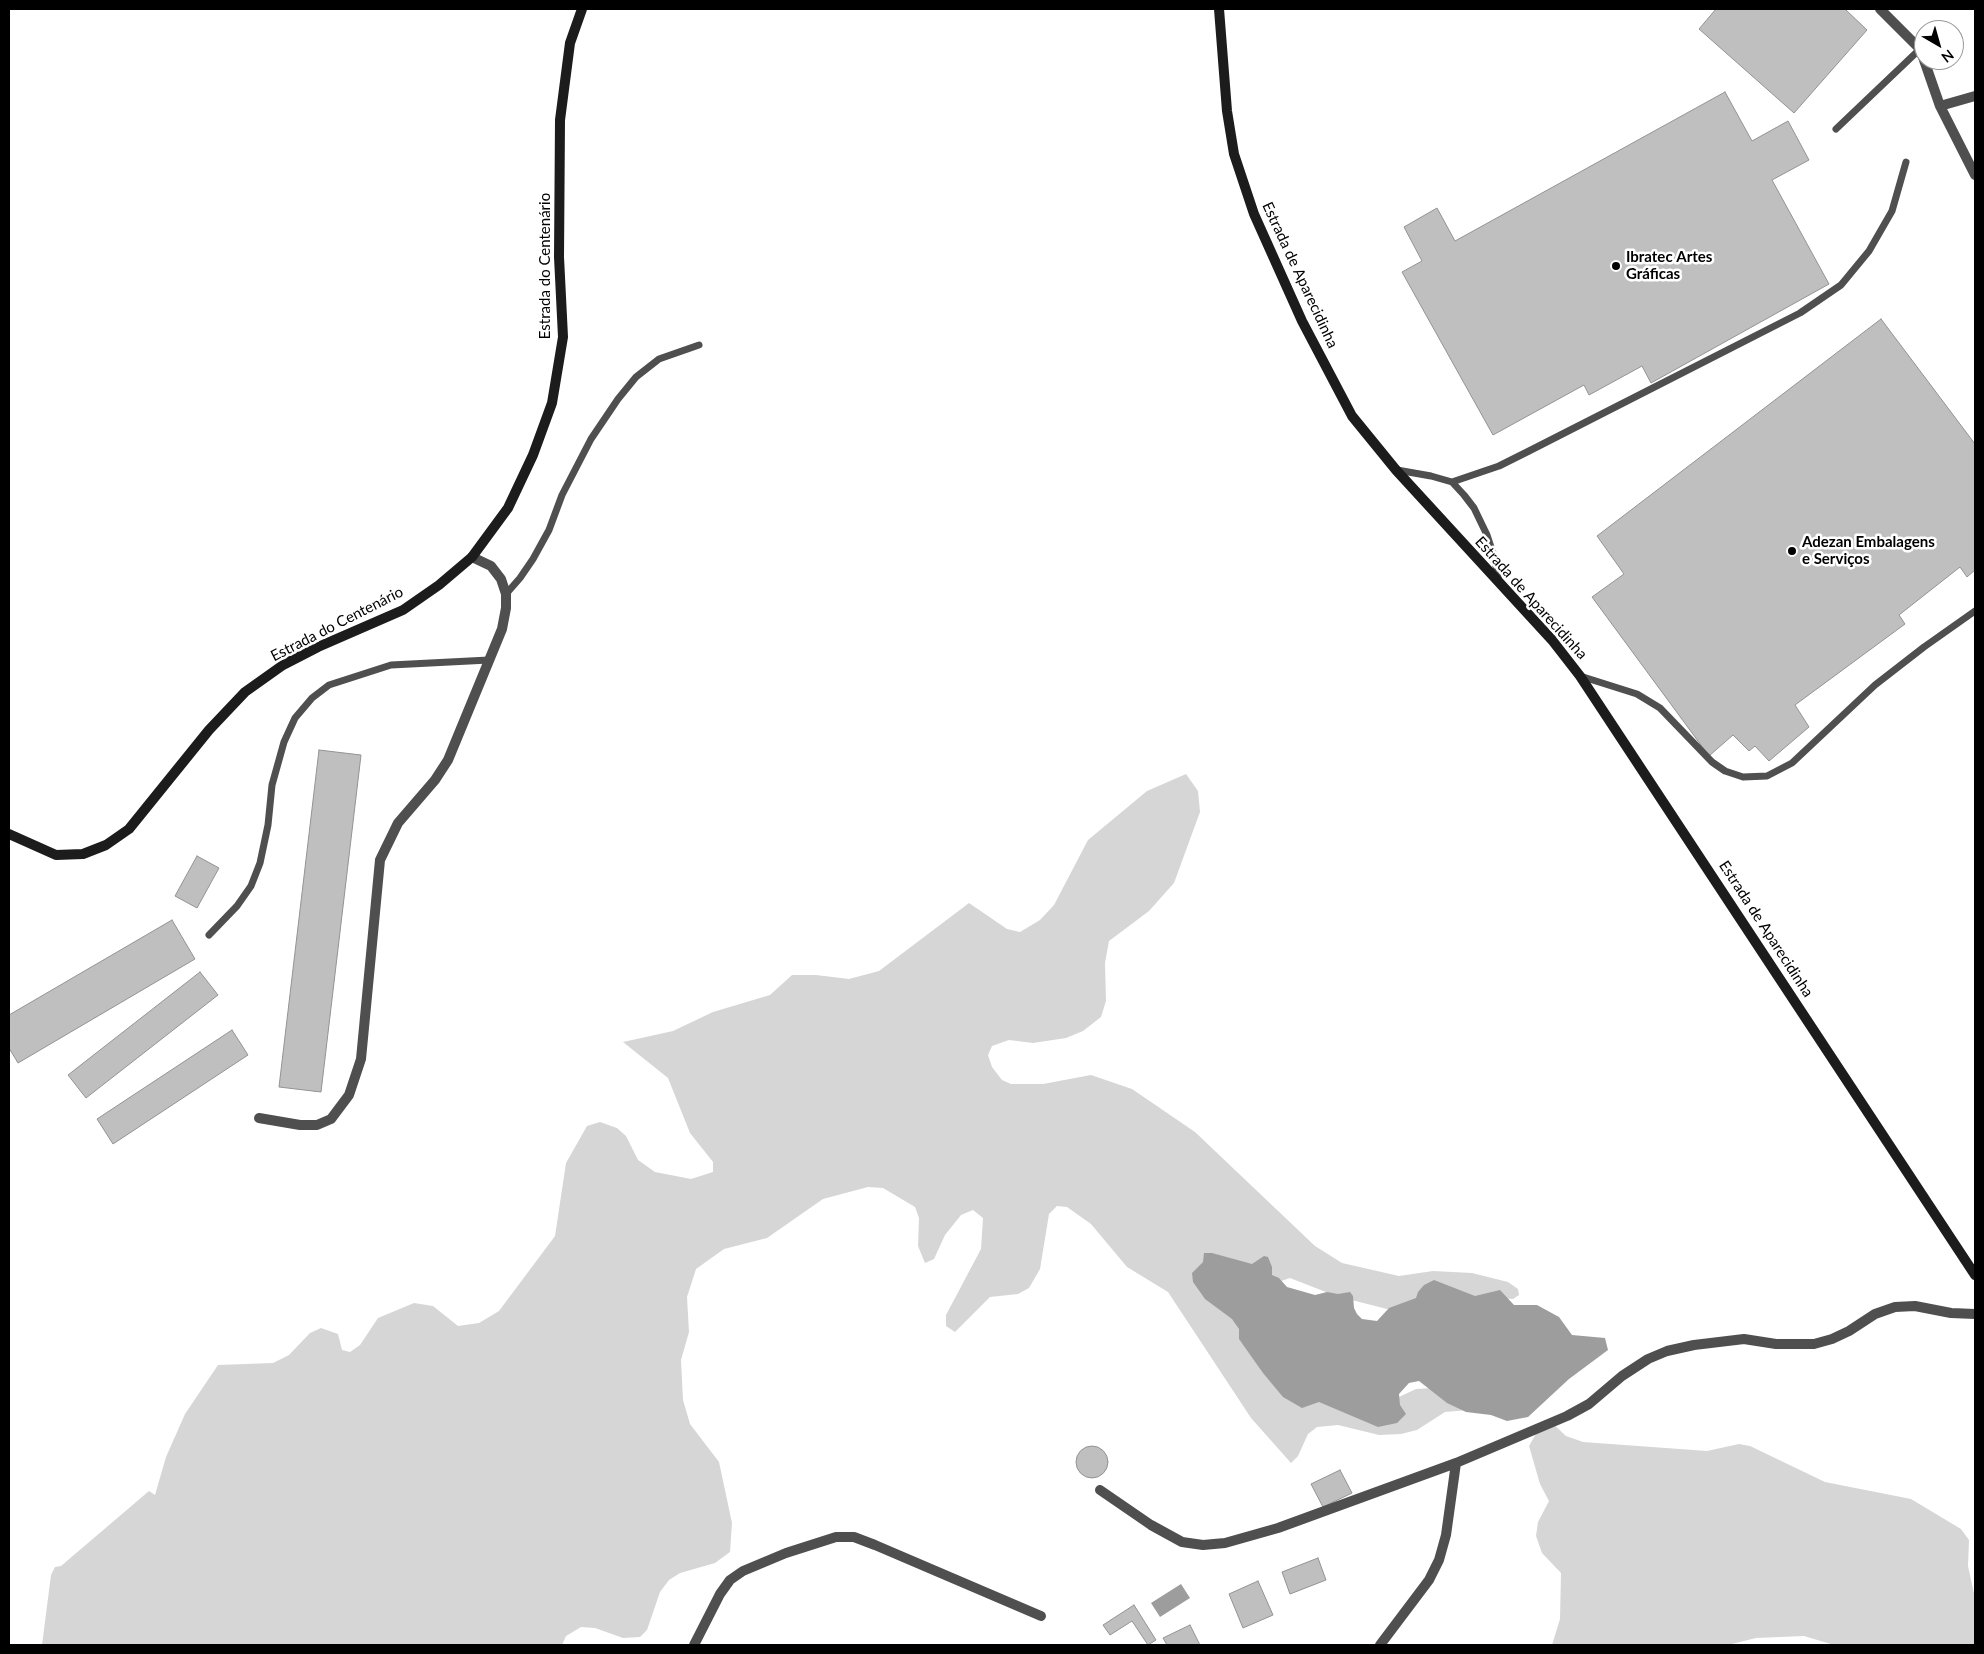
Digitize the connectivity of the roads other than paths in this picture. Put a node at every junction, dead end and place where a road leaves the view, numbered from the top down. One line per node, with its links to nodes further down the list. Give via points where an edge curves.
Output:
1 (582, 9): 15 (street, Estrada do Centenário, via 570,43 560,120 562,337 552,403 533,455 508,508)
2 (1219, 9): 13 (street, Estrada de Aparecidinha, via 1228,120 1234,154 1254,214 1302,321 1352,416)
3 (1880, 9): 4 (street)
4 (1914, 43)
5 (1914, 55): 9 (lane)
6 (1927, 70): 8 (street)
7 (1975, 96): 8 (street)
8 (1940, 106): 11 (street)
9 (1836, 129)
10 (1906, 162): 14 (lane, via 1892,211 1869,251 1841,285 1800,314 1499,466)
11 (1975, 175)
12 (700, 345): 17 (lane, via 660,359 636,377 618,399 590,438 533,558)
13 (1396, 470): 14 (lane); 16 (street, Estrada de Aparecidinha)
14 (1452, 482): 16 (lane, via 1474,508 1487,535)
15 (472, 557): 17 (street, via 491,566); 21 (street, Estrada do Centenário, via 402,610 318,646 283,665 245,692 209,730 129,830 106,845 83,854 56,855)
16 (1499, 583): 20 (street, Estrada de Aparecidinha, via 1552,640)
17 (506, 594): 19 (street, via 502,629)
18 (1975, 611): 20 (lane, via 1875,685 1792,763 1767,776 1742,777 1724,771 1660,708 1637,694)
19 (488, 660): 22 (lane, via 390,665 329,685 312,698 295,718 284,742 272,785 260,863 251,886 238,906); 23 (street, via 458,742 435,780 398,823 380,860 361,1059 349,1095 332,1119 317,1125)
20 (1580, 676): 24 (street, Estrada de Aparecidinha)
21 (9, 834)
22 (209, 935)
23 (259, 1118)
24 (1975, 1274)
25 (1975, 1314): 26 (street, via 1915,1306 1895,1307 1874,1314 1832,1339 1814,1344 1776,1344 1744,1339 1667,1351 1648,1359 1567,1416)
26 (1456, 1463): 27 (street, via 1278,1528 1226,1543 1203,1545 1182,1542 1166,1534); 30 (street, via 1446,1536 1439,1560 1430,1580)
27 (1100, 1490)
28 (1041, 1616): 29 (street, via 875,1545 836,1536 743,1570 720,1594)
29 (694, 1645)
30 (1380, 1645)

